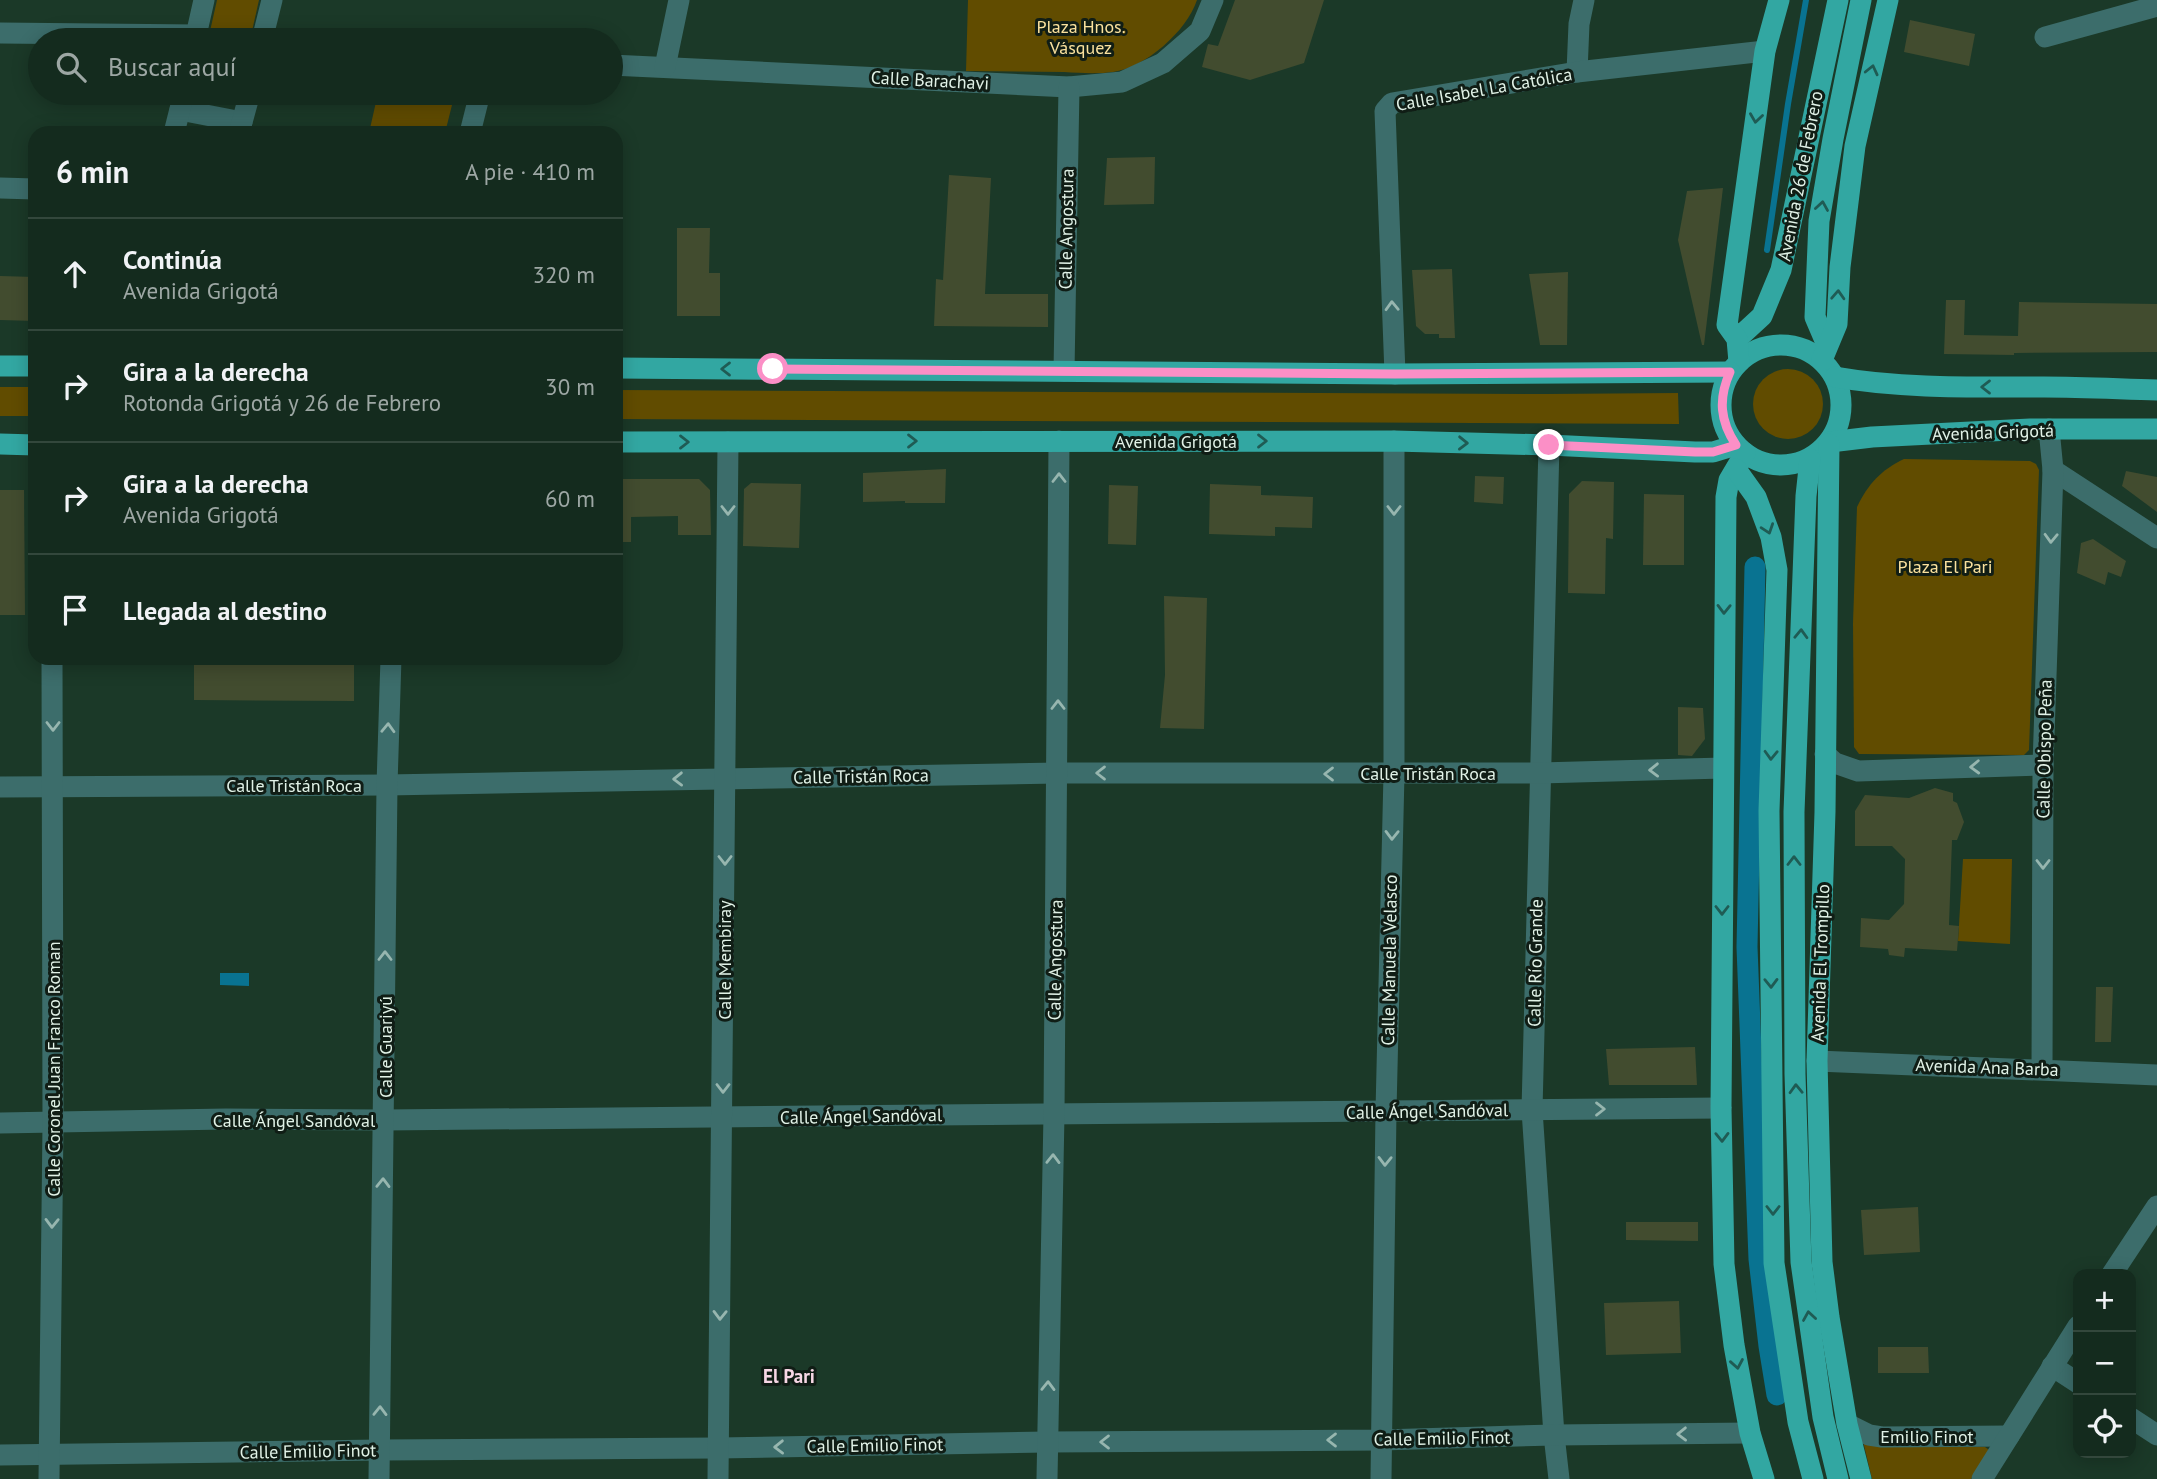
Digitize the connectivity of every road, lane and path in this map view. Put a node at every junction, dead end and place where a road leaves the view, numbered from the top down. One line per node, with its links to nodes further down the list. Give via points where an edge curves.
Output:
1 (204, 0): 12 (street)
2 (272, 0): 13 (street)
3 (679, 0): 19 (street)
4 (1213, 0): 21 (street, Calle Barachavi, via 1200,31 1163,63 1122,82)
5 (1584, 0): 20 (street)
6 (1779, 0): 17 (main road)
7 (1838, 0): 32 (main road, Avenida 26 de Febrero, via 1781,270 1762,316)
8 (1861, 0): 33 (main road, Avenida 26 de Febrero, one-way to 8, via 1815,317 1819,221)
9 (1888, 0): 33 (main road, one-way to 9, via 1837,324 1855,146)
10 (2155, 0): 11 (street)
11 (2157, 6): 16 (street)
12 (198, 28)
13 (265, 28)
14 (0, 33): 15 (street)
15 (28, 34)
16 (2045, 37)
17 (1765, 51): 20 (street, Calle Isabel La Católica); 32 (main road, one-way to 32, via 1727,325)
18 (623, 65): 19 (street, Calle Barachavi)
19 (665, 67): 21 (street, Calle Barachavi)
20 (1577, 72): 39 (street, Calle Isabel La Católica, one-way to 20, via 1387,106)
21 (1069, 87): 38 (street, Calle Angostura)
22 (181, 105): 26 (street)
23 (191, 105): 27 (street)
24 (247, 105): 28 (street)
25 (477, 105): 29 (street)
26 (176, 126)
27 (239, 126)
28 (241, 126)
29 (473, 126)
30 (0, 188): 31 (street)
31 (28, 189)
32 (1737, 339): 36 (main road)
33 (1828, 361): 36 (main road, via 1800,348 1776,345 1750,353); 40 (main road, one-way to 33, via 1874,384); 48 (main road, via 1841,393 1842,411)
34 (0, 366): 35 (main road)
35 (28, 366)
36 (1735, 367): 39 (main road); 52 (main road, via 1721,396 1721,409)
37 (623, 368): 38 (main road, one-way to 37)
38 (1063, 371): 39 (main road)
39 (1395, 374)
40 (2157, 390)
41 (2157, 419): 42 (main road, via 2056,422)
42 (2039, 429): 43 (main road, Avenida Grigotá); 48 (main road, Avenida Grigotá); 54 (street, Calle Obispo Peña)
43 (2157, 429)
44 (1059, 441): 45 (main road, Avenida Grigotá, one-way to 45); 47 (main road, Avenida Grigotá, one-way to 44); 62 (street, Calle Angostura, one-way to 44)
45 (1394, 441): 51 (main road, Avenida Grigotá, one-way to 51); 63 (street, Calle Manuela Velasco, one-way to 63)
46 (623, 442): 47 (main road, Avenida Grigotá, one-way to 47)
47 (728, 442): 64 (street, Calle Membiray, one-way to 64)
48 (1830, 443): 53 (main road); 58 (main road, Avenida El Trompillo)
49 (0, 444): 50 (main road)
50 (28, 444)
51 (1549, 445): 52 (main road, Avenida Grigotá); 61 (street, Calle Río Grande)
52 (1739, 456): 53 (main road, via 1779,466); 60 (main road, one-way to 60, via 1726,497); 107 (main road, one-way to 107, via 1771,537 1777,570 1769,811 1774,1263 1798,1422)
53 (1810, 459): 69 (main road, Avenida El Trompillo, one-way to 53, via 1794,811)
54 (2053, 470): 55 (street); 59 (street, Calle Obispo Peña, one-way to 59)
55 (2157, 538)
56 (52, 665): 66 (street, Calle Coronel Juan Franco Roman, one-way to 66)
57 (391, 665): 65 (street, Calle Guariyú, one-way to 57)
58 (1825, 754): 59 (street, one-way to 58, via 1858,771 1835,764); 68 (main road, Avenida El Trompillo)
59 (2043, 765): 71 (street, Calle Obispo Peña, one-way to 71)
60 (1723, 768): 61 (street, Calle Tristán Roca, one-way to 61); 73 (main road, one-way to 73)
61 (1540, 773): 63 (street, Calle Tristán Roca); 74 (street, Calle Río Grande)
62 (1058, 774): 63 (street, Calle Tristán Roca, one-way to 62); 64 (street, Calle Tristán Roca); 76 (street, Calle Angostura)
63 (1394, 774): 75 (street, Calle Manuela Velasco, one-way to 75)
64 (726, 778): 65 (street, Calle Tristán Roca, one-way to 65); 77 (street, Calle Membiray, one-way to 77)
65 (387, 785): 66 (street, Calle Tristán Roca); 78 (street, Calle Guariyú, one-way to 65)
66 (53, 786): 67 (street, Calle Tristán Roca); 80 (street, Calle Coronel Juan Franco Roman)
67 (0, 787)
68 (1821, 959): 69 (main road); 70 (main road, Avenida El Trompillo)
69 (1795, 1030): 87 (main road, Avenida El Trompillo, one-way to 69, via 1801,1262)
70 (1817, 1061): 71 (street, Avenida Ana Barba); 83 (main road, Avenida El Trompillo, via 1822,1262)
71 (2042, 1069): 72 (street, Avenida Ana Barba)
72 (2157, 1075)
73 (1721, 1108): 74 (street, Calle Ángel Sandóval, one-way to 73); 90 (main road, one-way to 90, via 1724,1264)
74 (1532, 1110): 75 (street, Calle Ángel Sandóval); 91 (street, Calle Río Grande)
75 (1386, 1111): 76 (street, Calle Ángel Sandóval); 94 (street, Calle Manuela Velasco, one-way to 94)
76 (1054, 1114): 77 (street, Calle Ángel Sandóval); 95 (street, Calle Angostura, one-way to 76)
77 (723, 1117): 78 (street, Calle Ángel Sandóval); 96 (street, Calle Membiray, one-way to 96)
78 (384, 1120): 80 (street, Calle Ángel Sandóval); 97 (street, Calle Guariyú, one-way to 78)
79 (0, 1123): 80 (street, Calle Ángel Sandóval)
80 (53, 1123): 98 (street, Calle Coronel Juan Franco Roman, one-way to 98)
81 (2157, 1206): 82 (street)
82 (2115, 1269)
83 (1831, 1331): 87 (main road); 89 (main road, Avenida El Trompillo)
84 (2074, 1332): 85 (street)
85 (2052, 1366): 86 (street); 93 (street)
86 (2073, 1380)
87 (1823, 1417): 108 (main road, Avenida El Trompillo)
88 (2136, 1421): 92 (street)
89 (1847, 1424): 93 (street, Emilio Finot, via 1882,1437); 109 (main road, Avenida El Trompillo)
90 (1750, 1433): 91 (street, Calle Emilio Finot, one-way to 91); 106 (main road)
91 (1554, 1435): 94 (street, Calle Emilio Finot); 105 (street, Calle Río Grande)
92 (2157, 1435)
93 (2009, 1436): 110 (street)
94 (1381, 1440): 95 (street, Calle Emilio Finot, one-way to 95); 104 (street, Calle Manuela Velasco)
95 (1047, 1442): 96 (street, Calle Emilio Finot, one-way to 96); 103 (street, Calle Angostura)
96 (718, 1448): 97 (street, Calle Emilio Finot); 102 (street, Calle Membiray)
97 (380, 1450): 98 (street, Calle Emilio Finot); 101 (street, Calle Guariyú)
98 (50, 1454): 99 (street, Calle Emilio Finot); 100 (street, Calle Coronel Juan Franco Roman)
99 (0, 1455)
100 (49, 1479)
101 (379, 1479)
102 (718, 1479)
103 (1047, 1479)
104 (1381, 1479)
105 (1559, 1479)
106 (1764, 1479)
107 (1813, 1479)
108 (1838, 1479)
109 (1861, 1479)
110 (1982, 1479)

